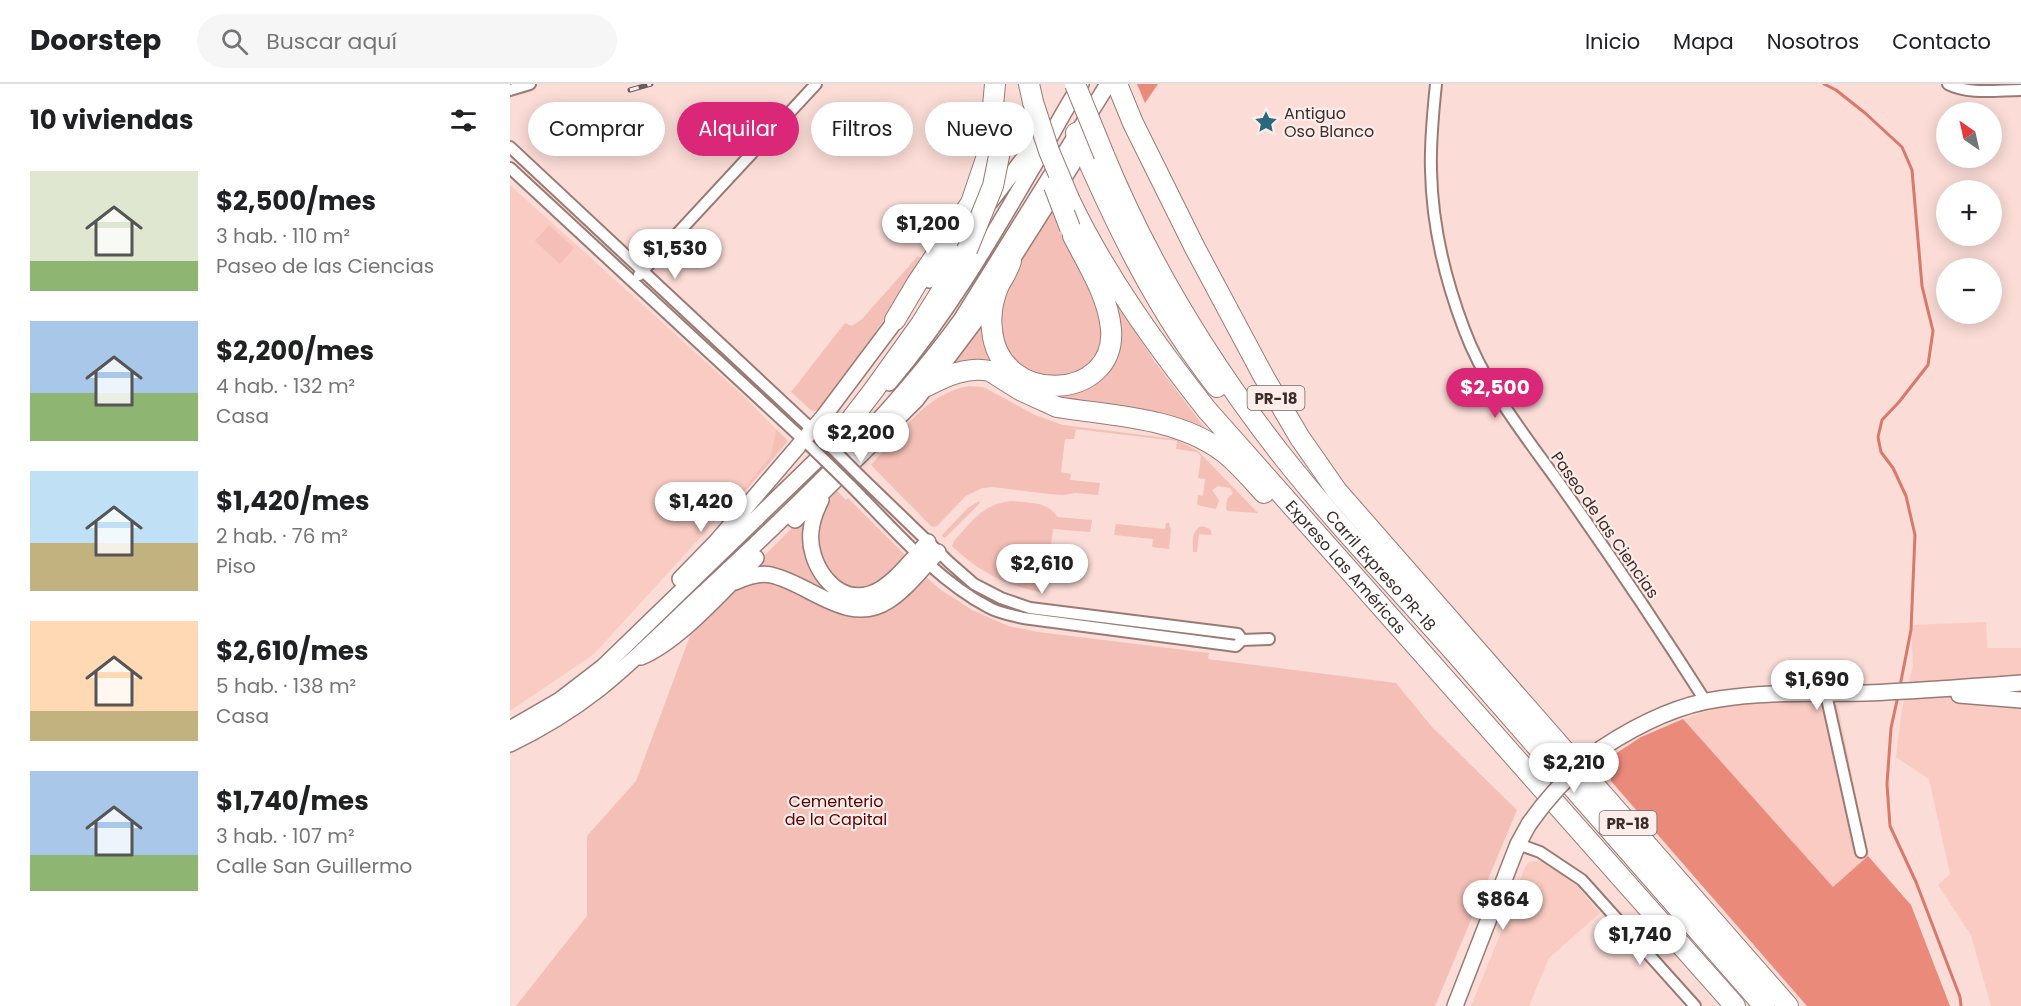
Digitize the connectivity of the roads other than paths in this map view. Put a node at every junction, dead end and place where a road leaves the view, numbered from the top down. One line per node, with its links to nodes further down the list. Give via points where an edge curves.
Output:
1 (530, 84): 10 (street)
2 (816, 84): 19 (street)
3 (995, 84): 21 (highway, via 989,150 971,203)
4 (1003, 84): 23 (highway, bridge, via 1001,146 993,186 967,250 873,391)
5 (1075, 84): 24 (highway, Carril Expreso PR-18, bridge, via 1136,226 1181,307 1233,390)
6 (1081, 84): 13 (main road)
7 (1111, 84): 14 (main road); 45 (highway, PR-18, via 1264,377 1337,491)
8 (1436, 84): 36 (street, Paseo de las Ciencias, via 1431,171 1436,231 1464,331 1506,410)
9 (1948, 84): 11 (street, via 1971,90)
10 (510, 90)
11 (2021, 90)
12 (1031, 93): 16 (highway, Expreso Las Américas / PR-18, bridge)
13 (1068, 103): 21 (main road); 23 (main road, via 993,236 912,356 872,403)
14 (1079, 139): 18 (main road, via 1072,165); 24 (highway, via 1124,240 1171,324 1219,389); 31 (main road, via 935,356 839,463)
15 (510, 147): 19 (street)
16 (1052, 157): 18 (highway, bridge, via 1054,188 1104,299 1111,328 1105,357 1086,378 1066,386 1037,385 1018,377 999,355 991,317 994,299); 26 (highway, Expreso Las Américas / PR-18, bridge, via 1103,264 1163,354)
17 (510, 168): 20 (street)
18 (1011, 261): 22 (main road, via 979,316)
19 (644, 271): 20 (street); 23 (street)
20 (633, 282): 23 (street)
21 (895, 320): 23 (main road)
22 (927, 386): 25 (main road); 26 (highway, via 982,369 1057,407 1161,423 1198,435 1224,452 1287,517)
23 (814, 440): 25 (street, bridge); 27 (street, bridge, via 860,476); 30 (main road); 30 (main road, via 655,604)
24 (1280, 452): 44 (highway, Carril Expreso PR-18)
25 (843, 483): 27 (street); 27 (main road, via 818,507 810,531 811,550 834,587 849,595 869,595); 28 (main road)
26 (1318, 536): 43 (highway, Expreso Las Américas / PR-18)
27 (928, 552): 28 (main road, via 889,601 870,609 839,605 769,574 751,575); 29 (street, via 964,592 990,609 1023,618 1236,646 1242,640)
28 (729, 584): 31 (main road, via 678,634 656,651)
29 (1269, 639)
30 (623, 646): 37 (main road, via 585,682)
31 (628, 663): 38 (main road, via 575,705)
32 (2021, 683): 33 (main road)
33 (1914, 691): 34 (main road); 35 (main road)
34 (1826, 694): 36 (main road, via 1759,695); 40 (street)
35 (2021, 700)
36 (1706, 702): 39 (main road, bridge, via 1656,718 1602,748 1545,801)
37 (510, 729)
38 (510, 744)
39 (1518, 844): 41 (main road); 42 (street, via 1540,852 1582,880)
40 (1861, 852)
41 (1455, 1006)
42 (1695, 1006)
43 (1735, 1006)
44 (1764, 1006)
45 (1788, 1006)

